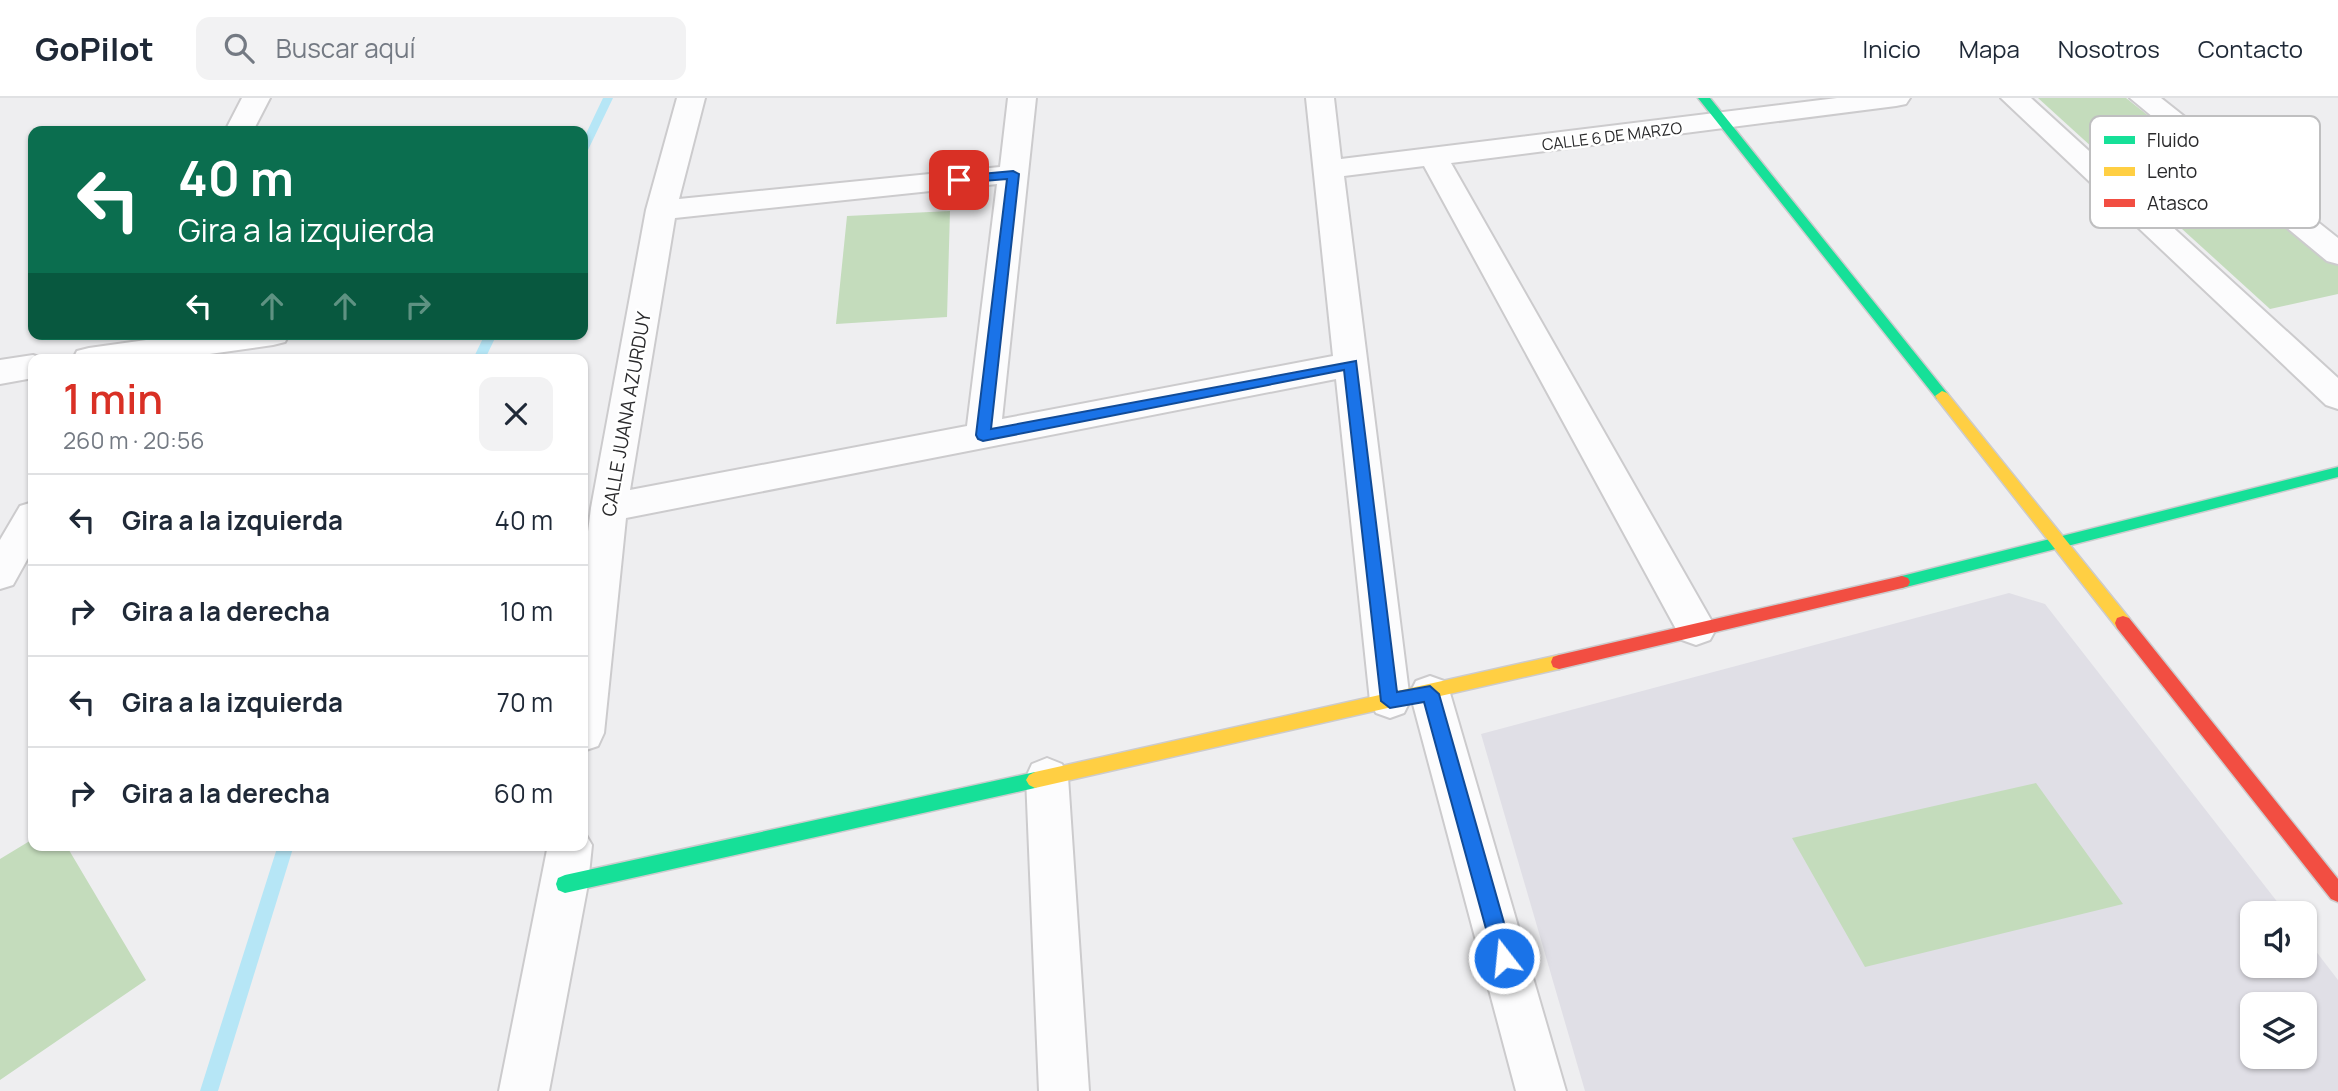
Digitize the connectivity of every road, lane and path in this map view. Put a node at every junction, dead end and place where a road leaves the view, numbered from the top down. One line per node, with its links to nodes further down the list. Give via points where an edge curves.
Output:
1 (256, 98): 11 (street)
2 (691, 98): 16 (street, CALLE JUANA AZURDUY)
3 (1022, 98): 15 (street)
4 (1320, 98): 14 (street)
5 (1704, 98): 10 (street)
6 (1896, 98): 10 (street, CALLE 6 DE MARZO)
7 (2015, 98): 13 (street)
8 (2144, 98): 9 (street)
9 (2166, 116)
10 (1724, 122): 12 (street, CALLE 6 DE MARZO); 31 (street)
11 (242, 126)
12 (1433, 157): 14 (street, CALLE 6 DE MARZO); 33 (street)
13 (2090, 167)
14 (1329, 169): 23 (street)
15 (1013, 174): 16 (street); 27 (street)
16 (660, 210): 29 (street, CALLE JUANA AZURDUY)
17 (2155, 228): 26 (street)
18 (2306, 228): 19 (street)
19 (2338, 254)
20 (215, 340): 21 (street)
21 (127, 349): 22 (street)
22 (108, 354)
23 (1351, 364): 27 (street); 35 (street)
24 (28, 368): 25 (street)
25 (0, 372)
26 (2338, 397)
27 (983, 435): 29 (street)
28 (2338, 472): 31 (street)
29 (609, 508): 34 (street, CALLE JUANA AZURDUY)
30 (28, 525): 32 (street)
31 (2063, 544): 33 (street); 38 (street)
32 (0, 575)
33 (1696, 629): 35 (street)
34 (588, 690)
35 (1410, 697): 36 (street); 41 (street)
36 (1047, 777): 37 (street); 40 (street)
37 (567, 865): 39 (street)
38 (2338, 893)
39 (524, 1091)
40 (1064, 1091)
41 (1541, 1091)

